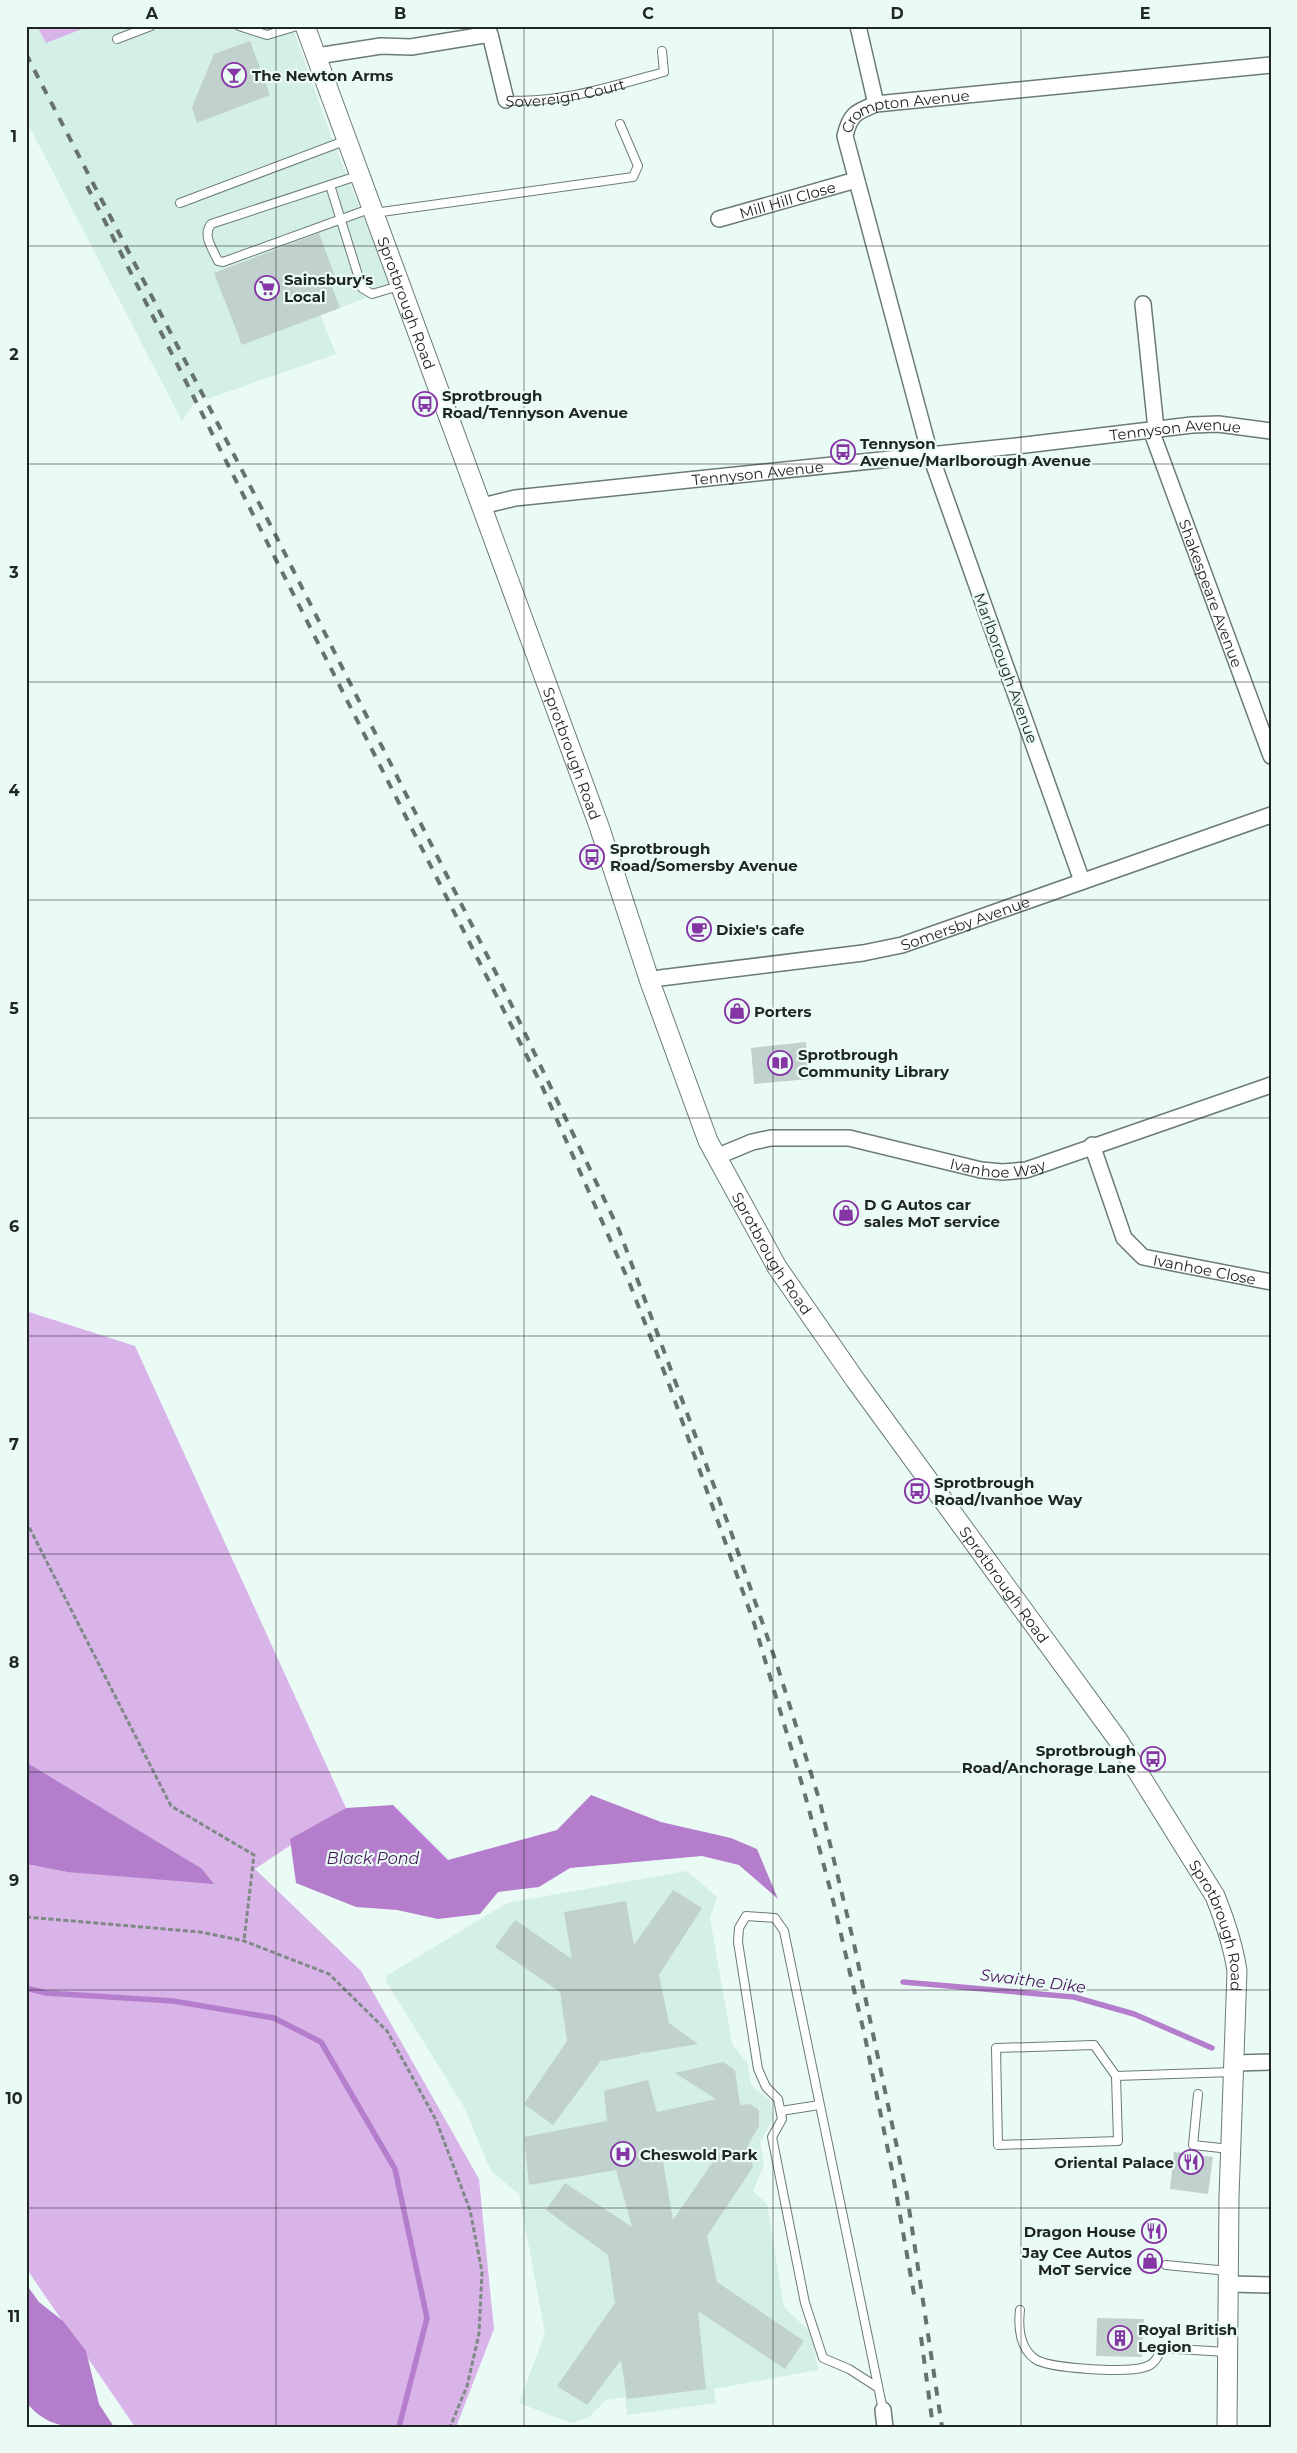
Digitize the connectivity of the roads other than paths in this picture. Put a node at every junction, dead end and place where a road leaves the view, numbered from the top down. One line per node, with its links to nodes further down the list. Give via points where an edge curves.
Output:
1 (151, 26): 6 (lane)
2 (239, 26): 3 (lane, via 267,35)
3 (297, 26)
4 (305, 26): 8 (street, Sprotbrough Road)
5 (858, 26): 11 (street)
6 (117, 39)
7 (662, 51): 10 (lane, Sovereign Court, via 664,72 593,91 522,102)
8 (317, 56): 10 (street, Sovereign Court, via 381,46 412,47 490,34); 13 (street, Sprotbrough Road)
9 (1271, 65): 11 (street, Crompton Avenue)
10 (506, 100)
11 (876, 104): 15 (street, Crompton Avenue, via 857,112 848,122 845,136)
12 (620, 124): 18 (lane, via 638,166 633,177)
13 (347, 140): 14 (street, Sprotbrough Road); 17 (lane)
14 (360, 175): 16 (lane); 18 (street, Sprotbrough Road)
15 (856, 180): 19 (street, Mill Hill Close); 25 (street, Crompton Avenue)
16 (330, 185): 20 (lane); 20 (lane, via 212,224 207,236 218,261 223,262)
17 (180, 203)
18 (372, 210): 20 (lane); 21 (street, Sprotbrough Road)
19 (719, 219)
20 (342, 220): 21 (lane, via 362,288 372,294)
21 (400, 285): 26 (street, Sprotbrough Road)
22 (1143, 304): 23 (street, Shakespeare Avenue)
23 (1154, 429): 24 (street, Tennyson Avenue, via 1218,424); 25 (street, Tennyson Avenue); 27 (street, Shakespeare Avenue)
24 (1271, 431)
25 (930, 454): 26 (street, Tennyson Avenue, via 515,498); 29 (street, Marlborough Avenue)
26 (482, 506): 30 (street, Sprotbrough Road, via 599,826)
27 (1271, 756)
28 (1271, 815): 29 (street, Somersby Avenue)
29 (1082, 881): 30 (street, Somersby Avenue, via 902,945 863,953 660,978)
30 (650, 982): 33 (street, Sprotbrough Road)
31 (1271, 1085): 32 (street, Ivanhoe Way)
32 (1092, 1145): 33 (street, Ivanhoe Way, via 1026,1170 1002,1172 981,1170 849,1138 771,1138); 34 (street, Ivanhoe Close, via 1124,1238 1143,1257)
33 (716, 1157): 36 (street, Sprotbrough Road, via 777,1268 1118,1740 1215,1896 1234,1945 1237,1971)
34 (1271, 1282)
35 (1271, 2062): 36 (street)
36 (1234, 2067): 37 (lane); 41 (street, Sprotbrough Road)
37 (1116, 2076): 37 (lane, via 1118,2141 998,2145 996,2048 1094,2045)
38 (1198, 2094): 41 (lane, via 1193,2145)
39 (819, 2105): 40 (lane); 40 (lane, via 784,1931 775,1918 746,1916 738,1942 758,2070 766,2087 778,2099); 47 (lane)
40 (781, 2111): 47 (lane, via 782,2119 772,2137 805,2303 823,2358 849,2369)
41 (1231, 2150): 43 (street, Sprotbrough Road)
42 (1166, 2265): 43 (lane)
43 (1230, 2278): 44 (street); 46 (street, Sprotbrough Road)
44 (1271, 2285)
45 (1020, 2310): 46 (lane, via 1022,2340 1027,2352 1042,2363 1099,2370 1144,2368 1158,2358 1161,2348)
46 (1229, 2352): 50 (street, Sprotbrough Road)
47 (876, 2387): 48 (lane)
48 (883, 2410): 49 (street)
49 (885, 2427)
50 (1227, 2427)

